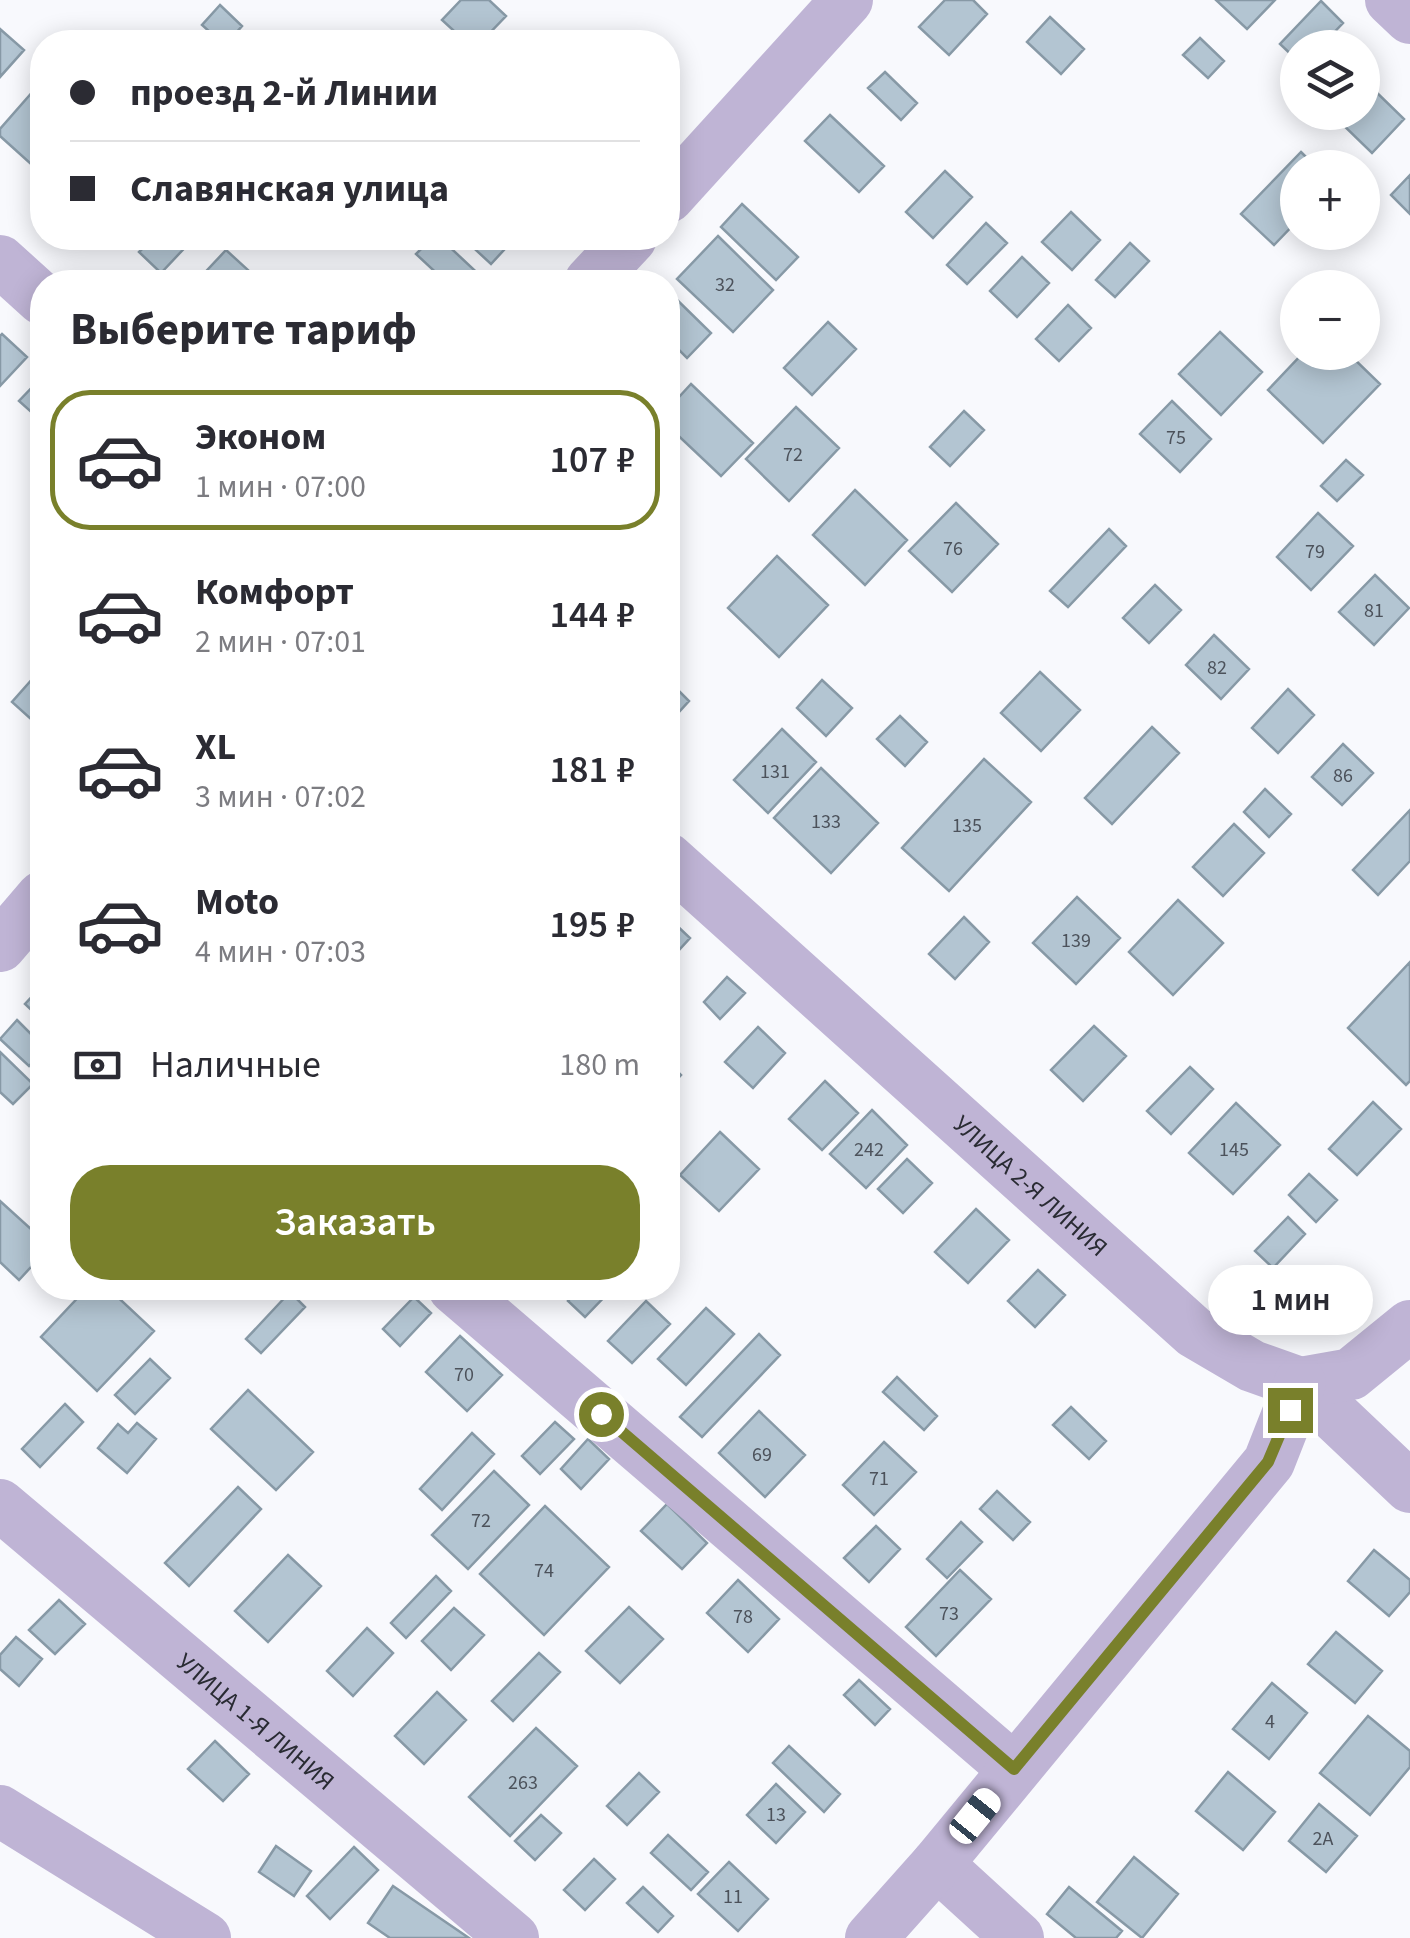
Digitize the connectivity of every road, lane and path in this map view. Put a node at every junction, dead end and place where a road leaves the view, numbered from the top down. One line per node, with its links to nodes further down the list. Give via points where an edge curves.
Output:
1 (847, 0): 4 (street)
2 (1390, 0): 3 (street)
3 (1410, 18)
4 (680, 184)
5 (619, 250): 7 (street)
6 (0, 261): 8 (street)
7 (601, 270)
8 (30, 288)
9 (680, 870): 12 (street, УЛИЦА 2-Я ЛИНИЯ, via 1194,1332 1252,1366)
10 (468, 1300): 15 (street)
11 (1410, 1326): 12 (street, via 1350,1374)
12 (1300, 1383): 13 (street, УЛИЦА 2-Я ЛИНИЯ); 15 (street, via 1268,1462)
13 (1410, 1487)
14 (0, 1505): 19 (street, УЛИЦА 1-Я ЛИНИЯ)
15 (1014, 1769): 17 (street)
16 (0, 1811): 18 (street)
17 (936, 1864): 20 (street); 21 (street)
18 (205, 1938)
19 (513, 1938)
20 (870, 1938)
21 (1018, 1938)

